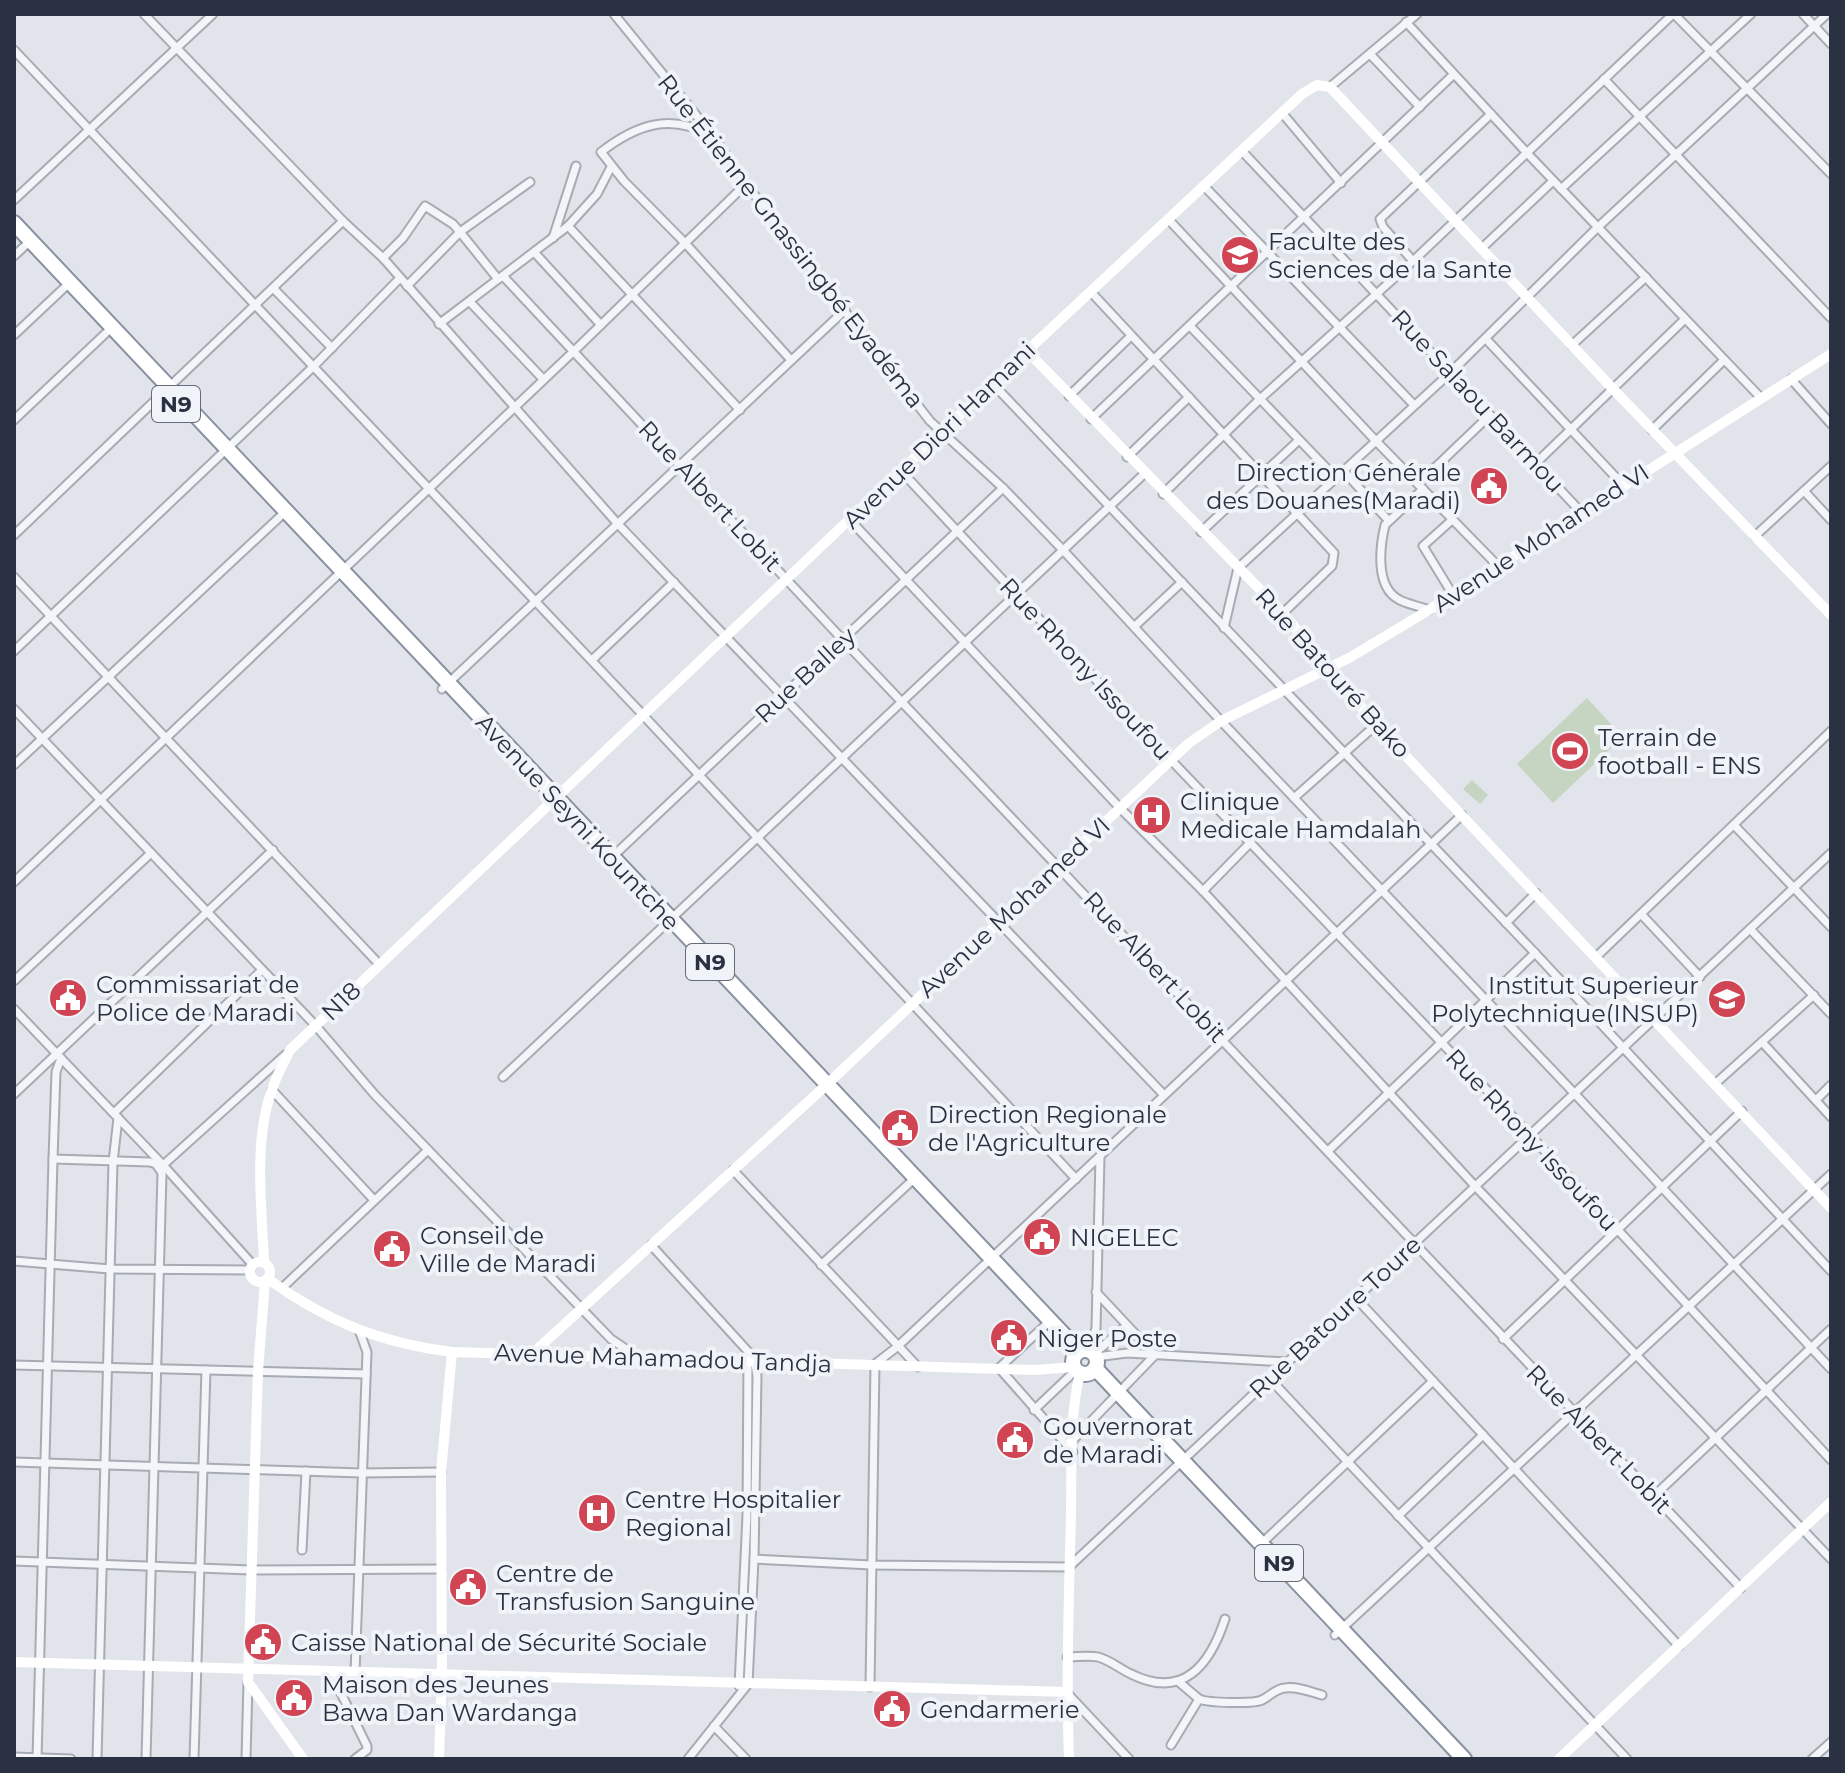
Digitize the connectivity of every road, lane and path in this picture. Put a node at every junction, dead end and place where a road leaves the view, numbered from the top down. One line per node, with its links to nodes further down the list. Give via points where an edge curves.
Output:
1 (144, 14): 12 (street)
2 (213, 14): 12 (street)
3 (614, 14): 25 (street, Rue Étienne Gnassingbé Eyadéma)
4 (1417, 14): 9 (street)
5 (1674, 14): 14 (street); 17 (street)
6 (1751, 14): 14 (street)
7 (1803, 14): 10 (street)
8 (1827, 14): 10 (street)
9 (1406, 22): 15 (street); 16 (street)
10 (1814, 26): 11 (street); 19 (street)
11 (1831, 44)
12 (176, 48): 24 (street); 43 (street)
13 (14, 50): 24 (street)
14 (1710, 52): 19 (street); 23 (street)
15 (1370, 54): 18 (street); 20 (street)
16 (1453, 75): 20 (street); 22 (street)
17 (1604, 79): 23 (street); 28 (street)
18 (1330, 87): 21 (street, Avenue Diori Hamani, via 1310,88); 26 (street)
19 (1746, 88): 29 (street); 32 (street)
20 (1420, 107): 26 (street)
21 (1283, 114): 27 (street, Avenue Diori Hamani); 36 (street)
22 (1491, 114): 28 (street); 35 (street)
23 (1640, 117): 29 (street); 39 (street)
24 (88, 129): 40 (street); 71 (street)
25 (713, 136): 31 (street, via 683,123 645,127 601,152); 37 (street, Rue Étienne Gnassingbé Eyadéma)
26 (1382, 144): 35 (street); 36 (street)
27 (1242, 151): 38 (street, Avenue Diori Hamani); 41 (street, Rue Salaou Barmou)
28 (1527, 153): 33 (street); 44 (street)
29 (1676, 155): 47 (street); 73 (street)
30 (576, 166): 50 (street)
31 (611, 167): 46 (street, via 597,194); 52 (street)
32 (1831, 174)
33 (1553, 181): 39 (street); 53 (street)
34 (530, 182): 49 (street)
35 (1419, 182): 44 (street); 58 (street, via 1380,219)
36 (1341, 183): 41 (street)
37 (746, 184): 52 (street); 72 (street, Rue Étienne Gnassingbé Eyadéma)
38 (1205, 187): 42 (street, Avenue Diori Hamani); 54 (street)
39 (1561, 189): 47 (street)
40 (14, 200)
41 (1304, 218): 54 (street); 67 (street, Rue Salaou Barmou)
42 (1169, 220): 63 (street); 66 (street, Avenue Diori Hamani)
43 (343, 221): 57 (street); 65 (street)
44 (1455, 221): 53 (street); 58 (street)
45 (14, 223): 51 (highway, N9)
46 (568, 226): 50 (street); 68 (street)
47 (1597, 228): 59 (street); 69 (street)
48 (14, 232): 51 (highway, N9)
49 (460, 232): 57 (street, Rue Albert Lobit, via 425,206); 61 (street, Rue Albert Lobit); 62 (street)
50 (553, 238): 55 (street)
51 (28, 243): 56 (street); 64 (highway, N9); 98 (highway, N9)
52 (686, 244): 68 (street); 88 (street)
53 (1482, 248): 69 (street)
54 (1269, 251): 63 (street); 78 (street)
55 (534, 252): 61 (street); 76 (street)
56 (14, 256)
57 (383, 258): 60 (street)
58 (1413, 261): 67 (street)
59 (1646, 277): 74 (street); 83 (street)
60 (400, 278): 62 (street); 84 (street)
61 (500, 278): 70 (street); 86 (street, Rue Albert Lobit)
62 (407, 286): 75 (street)
63 (1230, 286): 77 (street); 91 (street)
64 (65, 287): 79 (highway, N9); 80 (street)
65 (274, 289): 71 (street); 84 (street)
66 (1091, 292): 81 (street); 85 (street, Avenue Diori Hamani)
67 (1377, 293): 78 (street); 93 (street, Rue Salaou Barmou)
68 (633, 294): 76 (street); 105 (street)
69 (1528, 298): 82 (street); 83 (street)
70 (470, 302): 75 (street); 94 (street)
71 (257, 305): 92 (street); 98 (street)
72 (845, 310): 88 (street); 112 (street, Rue Étienne Gnassingbé Eyadéma)
73 (1831, 318)
74 (1685, 319): 90 (street); 97 (street)
75 (439, 324): 104 (street)
76 (601, 325): 86 (street)
77 (1190, 326): 89 (street); 102 (street)
78 (1341, 326): 91 (street); 103 (street)
79 (107, 332): 98 (highway, N9); 108 (street)
80 (14, 335)
81 (1131, 336): 89 (street); 99 (street)
82 (1486, 339): 93 (street); 110 (street)
83 (1572, 345): 97 (street)
84 (332, 348): 92 (street)
85 (1027, 351): 96 (street, Avenue Diori Hamani); 99 (street, Rue Batouré Bako)
86 (573, 352): 94 (street); 120 (street, Rue Albert Lobit)
87 (1831, 354): 95 (street, Avenue Mohamed VI)
88 (791, 360): 105 (street)
89 (1154, 360): 100 (street); 107 (street)
90 (1724, 360): 101 (street); 111 (street)
91 (1302, 362): 102 (street); 115 (street)
92 (314, 366): 116 (street); 130 (street)
93 (1450, 373): 103 (street); 106 (street, Rue Salaou Barmou)
94 (543, 379): 104 (street)
95 (1791, 379): 101 (street, Avenue Mohamed VI); 109 (street)
96 (993, 384): 112 (street, Avenue Diori Hamani); 133 (street)
97 (1613, 389): 110 (street); 111 (street)
98 (167, 390): 116 (highway, N9); 144 (street)
99 (1069, 396): 107 (street, Rue Batouré Bako)
100 (1189, 397): 113 (street); 118 (street)
101 (1761, 398): 117 (street, Avenue Mohamed VI)
102 (1260, 399): 113 (street); 114 (street)
103 (1414, 405): 115 (street)
104 (514, 407): 130 (street); 141 (street)
105 (740, 410): 120 (street)
106 (1490, 415): 119 (street, Rue Salaou Barmou); 128 (street)
107 (1091, 419): 118 (street, Rue Batouré Bako)
108 (14, 420)
109 (1831, 424)
110 (1571, 429): 119 (street); 127 (street)
111 (1652, 430): 117 (street)
112 (942, 433): 123 (street, Avenue Diori Hamani); 129 (street, Rue Étienne Gnassingbé Eyadéma)
113 (1224, 434): 125 (street); 132 (street)
114 (1299, 440): 125 (street); 126 (street)
115 (1375, 440): 122 (street); 128 (street)
116 (225, 451): 136 (highway, N9); 161 (street)
117 (1675, 453): 127 (street, Avenue Mohamed VI); 145 (street)
118 (1127, 457): 124 (street, Rue Batouré Bako)
119 (1535, 464): 135 (street, Rue Salaou Barmou)
120 (682, 465): 141 (street); 151 (street, Rue Albert Lobit)
121 (1831, 466): 131 (street)
122 (1343, 470): 126 (street); 138 (street)
123 (902, 472): 137 (street, Avenue Diori Hamani); 143 (street, Rue Rhony Issoufou)
124 (1144, 474): 132 (street, Rue Batouré Bako); 133 (street)
125 (1262, 475): 134 (street); 142 (street)
126 (1335, 477): 134 (street)
127 (1623, 485): 135 (street, Avenue Mohamed VI)
128 (1420, 487): 138 (street); 139 (street)
129 (1003, 488): 143 (street, Rue Balley); 146 (street, Rue Étienne Gnassingbé Eyadéma)
130 (428, 489): 149 (street); 157 (street)
131 (1804, 491): 140 (street); 145 (street)
132 (1163, 494): 142 (street, Rue Batouré Bako)
133 (1110, 505): 146 (street); 154 (street)
134 (1297, 512): 148 (street); 159 (street, via 1335,559)
135 (1581, 512): 147 (street, Avenue Mohamed VI)
136 (282, 514): 149 (highway, N9); 170 (street)
137 (850, 520): 151 (street, Avenue Diori Hamani); 152 (street)
138 (1388, 520): 158 (street, via 1382,577 1398,599)
139 (1452, 520): 147 (street); 156 (street, via 1423,546)
140 (1831, 520)
141 (617, 523): 153 (street); 157 (street)
142 (1201, 532): 148 (street, Rue Batouré Bako)
143 (957, 533): 152 (street, Rue Balley); 155 (street, Rue Rhony Issoufou)
144 (14, 535)
145 (1755, 536): 160 (street)
146 (1062, 549): 155 (street); 162 (street, Rue Étienne Gnassingbé Eyadéma)
147 (1498, 566): 156 (street, Avenue Mohamed VI)
148 (1238, 568): 159 (street, Rue Batouré Bako); 163 (street)
149 (338, 572): 171 (highway, Avenue Seyni Kountche / N9); 180 (street)
150 (14, 577): 161 (street)
151 (788, 579): 164 (street, Avenue Diori Hamani); 165 (street, Rue Albert Lobit)
152 (905, 581): 165 (street, Rue Balley); 166 (street)
153 (674, 582): 164 (street); 168 (street)
154 (1182, 582): 162 (street); 163 (street)
155 (1015, 594): 166 (street); 184 (street, Rue Rhony Issoufou)
156 (1453, 595): 158 (street, Avenue Mohamed VI)
157 (535, 600): 168 (street); 171 (street)
158 (1429, 610): 169 (street, Avenue Mohamed VI)
159 (1283, 613): 169 (street, Rue Batouré Bako)
160 (1831, 615)
161 (51, 616): 167 (street); 170 (street)
162 (1135, 626): 177 (street, Rue Étienne Gnassingbé Eyadéma)
163 (1224, 628): 172 (street)
164 (727, 635): 173 (street); 176 (street, Avenue Diori Hamani)
165 (843, 640): 173 (street, Rue Balley); 174 (street, Rue Albert Lobit)
166 (964, 643): 174 (street); 190 (street)
167 (14, 651)
168 (592, 660): 176 (street)
169 (1327, 669): 172 (street, Avenue Mohamed VI); 178 (street, Rue Batouré Bako)
170 (108, 677): 180 (street); 181 (street)
171 (444, 687): 189 (highway, Avenue Seyni Kountche / N9)
172 (1282, 689): 177 (street, Avenue Mohamed VI); 182 (street)
173 (783, 695): 183 (street); 186 (street, Rue Balley)
174 (902, 701): 183 (street); 200 (street, Rue Albert Lobit)
175 (14, 709): 181 (street)
176 (643, 715): 186 (street); 189 (street, Avenue Diori Hamani)
177 (1221, 721): 184 (street, Avenue Mohamed VI); 187 (street, Rue Étienne Gnassingbé Eyadéma)
178 (1377, 724): 182 (street); 191 (street, Rue Batouré Bako)
179 (1830, 734): 192 (street)
180 (166, 738): 188 (street); 196 (street)
181 (42, 739): 185 (street); 188 (street)
182 (1345, 754): 187 (street); 195 (street)
183 (841, 758): 193 (street); 209 (street)
184 (1171, 760): 190 (street, Avenue Mohamed VI); 194 (street, Rue Rhony Issoufou)
185 (14, 765)
186 (699, 777): 193 (street); 199 (street, Rue Balley)
187 (1294, 798): 203 (street, Rue Étienne Gnassingbé Eyadéma)
188 (100, 800): 197 (street); 201 (street)
189 (552, 800): 199 (highway, Avenue Seyni Kountche / N9); 216 (street, N18)
190 (1120, 808): 200 (street, Avenue Mohamed VI); 204 (street)
191 (1462, 815): 195 (street); 205 (street, Rue Batouré Bako)
192 (1734, 825): 202 (street); 207 (street)
193 (757, 838): 208 (street); 223 (street)
194 (1251, 842): 204 (street); 213 (street, Rue Rhony Issoufou)
195 (1431, 844): 203 (street); 210 (street)
196 (273, 850): 206 (street); 216 (street)
197 (151, 853): 206 (street); 220 (street)
198 (1831, 853): 202 (street, Rue Batoure Toure)
199 (610, 859): 208 (highway, Avenue Seyni Kountche / N9)
200 (1059, 865): 209 (street, Avenue Mohamed VI); 228 (street, Rue Albert Lobit)
201 (14, 882)
202 (1793, 888): 211 (street); 212 (street, Rue Batoure Toure)
203 (1382, 890): 213 (street); 222 (street, Rue Étienne Gnassingbé Eyadéma)
204 (1203, 891): 219 (street)
205 (1536, 893): 210 (street); 215 (street, Rue Batouré Bako)
206 (207, 911): 217 (street); 233 (street)
207 (1642, 915): 215 (street); 218 (street)
208 (668, 922): 234 (street); 237 (highway, Avenue Seyni Kountche / N9)
209 (998, 922): 223 (street, Avenue Mohamed VI); 242 (street)
210 (1506, 923): 214 (street)
211 (1831, 927)
212 (1750, 929): 218 (street, Rue Batoure Toure); 221 (street)
213 (1337, 933): 219 (street); 230 (street, Rue Rhony Issoufou)
214 (1535, 953): 222 (street); 231 (street)
215 (1596, 957): 226 (street, Rue Batouré Bako)
216 (379, 964): 227 (street, N18)
217 (262, 970): 227 (street); 245 (street)
218 (1700, 977): 226 (street, Rue Batoure Toure)
219 (1285, 980): 228 (street); 239 (street)
220 (14, 981)
221 (1814, 995): 225 (street); 229 (street)
222 (1486, 1000): 230 (street); 241 (street, Rue Étienne Gnassingbé Eyadéma)
223 (912, 1004): 237 (street, Avenue Mohamed VI); 257 (street)
224 (14, 1009): 233 (street)
225 (1831, 1014)
226 (1655, 1019): 231 (street, Rue Batoure Toure); 235 (street, Rue Batouré Bako)
227 (315, 1025): 232 (street, N18); 249 (street)
228 (1223, 1039): 242 (street); 250 (street, Rue Albert Lobit)
229 (1762, 1042): 235 (street); 243 (street)
230 (1440, 1043): 239 (street); 247 (street, Rue Rhony Issoufou)
231 (1623, 1049): 241 (street, Rue Batoure Toure); 248 (street)
232 (290, 1050): 238 (street, N18); 254 (street)
233 (58, 1056): 240 (street); 245 (street); 252 (street)
234 (503, 1077)
235 (1716, 1083): 244 (street, Rue Batouré Bako)
236 (1831, 1085): 243 (street)
237 (824, 1087): 255 (street, Avenue Mohamed VI); 258 (highway, Avenue Seyni Kountche / N9)
238 (272, 1090): 262 (street); 273 (street, N18, via 263,1141)
239 (1388, 1092): 250 (street); 259 (street)
240 (14, 1094)
241 (1575, 1094): 247 (street, Rue Batoure Toure); 260 (street, Rue Étienne Gnassingbé Eyadéma)
242 (1164, 1095): 251 (street)
243 (1816, 1100): 246 (street)
244 (1742, 1111): 248 (street); 261 (street, Rue Batouré Bako)
245 (116, 1115): 253 (street); 254 (street)
246 (1831, 1117)
247 (1530, 1135): 259 (street, Rue Batoure Toure); 265 (street, Rue Rhony Issoufou)
248 (1710, 1142): 260 (street); 264 (street)
249 (428, 1150): 262 (street); 283 (street)
250 (1328, 1151): 266 (street, Rue Albert Lobit)
251 (1100, 1157): 257 (street); 280 (street)
252 (53, 1159): 253 (street); 270 (street)
253 (113, 1162): 254 (street); 274 (street)
254 (161, 1167): 273 (street); 275 (street)
255 (733, 1170): 267 (street, Avenue Mohamed VI); 272 (street)
256 (1831, 1174): 261 (street)
257 (1076, 1179): 269 (street)
258 (912, 1180): 269 (highway, Avenue Seyni Kountche / N9); 272 (street)
259 (1475, 1186): 266 (street, Rue Batoure Toure); 278 (street)
260 (1662, 1188): 265 (street); 271 (street, Rue Étienne Gnassingbé Eyadéma)
261 (1814, 1190): 263 (street, Rue Batouré Bako); 264 (street)
262 (374, 1200): 279 (street)
263 (1831, 1208)
264 (1782, 1219): 271 (street); 276 (street)
265 (1618, 1231): 278 (street); 282 (street, Rue Rhony Issoufou)
266 (1415, 1243): 281 (street, Rue Batoure Toure); 288 (street, Rue Albert Lobit)
267 (651, 1245): 283 (street, Avenue Mohamed VI); 296 (street)
268 (14, 1261): 270 (street)
269 (988, 1262): 284 (highway, Avenue Seyni Kountche / N9); 289 (street)
270 (51, 1263): 274 (street); 301 (street)
271 (1734, 1264): 282 (street); 290 (street, Rue Étienne Gnassingbé Eyadéma)
272 (821, 1265): 289 (street)
273 (256, 1266): 275 (street); 277 (street, Avenue Mahamadou Tandja, via 254,1280); 277 (street, N18, via 271,1269)
274 (110, 1269): 275 (street); 302 (street)
275 (159, 1270): 304 (street)
276 (1831, 1271)
277 (266, 1280): 279 (street, Avenue Mahamadou Tandja); 308 (street, N18)
278 (1566, 1280): 288 (street); 293 (street)
279 (282, 1288): 287 (street, Avenue Mahamadou Tandja, via 300,1303)
280 (1096, 1292): 285 (street); 297 (street, via 1096,1328)
281 (1356, 1298): 298 (street, Rue Batoure Toure); 311 (street)
282 (1689, 1307): 293 (street); 312 (street, Rue Rhony Issoufou)
283 (582, 1309): 292 (street, Avenue Mohamed VI); 295 (street)
284 (1047, 1323): 297 (highway, Avenue Seyni Kountche / N9); 305 (street)
285 (1126, 1326): 294 (street); 297 (street)
286 (1831, 1329): 290 (street)
287 (359, 1330): 291 (street, Avenue Mahamadou Tandja, via 405,1345); 309 (street, via 367,1352)
288 (1503, 1339): 315 (street, Rue Albert Lobit)
289 (897, 1347): 299 (street); 303 (street)
290 (1811, 1348): 306 (street, Rue Étienne Gnassingbé Eyadéma); 312 (street)
291 (452, 1352): 292 (street, Avenue Mahamadou Tandja); 332 (street)
292 (533, 1353): 295 (street, Avenue Mahamadou Tandja)
293 (1636, 1354): 315 (street); 318 (street)
294 (1155, 1355): 297 (street, via 1127,1353); 298 (street); 313 (street)
295 (640, 1359): 296 (street, Avenue Mahamadou Tandja)
296 (751, 1359): 299 (street, Avenue Mahamadou Tandja); 316 (street)
297 (1085, 1362): 305 (street, Avenue Mahamadou Tandja); 313 (highway, Avenue Seyni Kountche / N9); 314 (street); 319 (street)
298 (1286, 1362): 310 (street, Rue Batoure Toure)
299 (875, 1364): 303 (street, Avenue Mahamadou Tandja); 345 (street)
300 (14, 1365): 301 (street)
301 (49, 1366): 302 (street); 324 (street)
302 (108, 1367): 304 (street); 326 (street)
303 (918, 1367): 305 (street, Avenue Mahamadou Tandja)
304 (156, 1368): 307 (street); 327 (street)
305 (999, 1368): 314 (street)
306 (1831, 1369)
307 (206, 1370): 308 (street); 328 (street)
308 (258, 1371): 309 (street); 329 (street, N18)
309 (366, 1374): 333 (street)
310 (1269, 1378): 323 (street); 325 (street, Rue Batoure Toure)
311 (1433, 1381): 317 (street); 323 (street)
312 (1766, 1390): 318 (street); 321 (street, Rue Rhony Issoufou)
313 (1116, 1397): 319 (street); 325 (highway, Avenue Seyni Kountche / N9)
314 (1034, 1410): 320 (street)
315 (1575, 1413): 330 (street); 334 (street, Rue Albert Lobit)
316 (752, 1425): 341 (street); 368 (street)
317 (1483, 1435): 330 (street); 336 (street)
318 (1716, 1437): 334 (street); 337 (street)
319 (1073, 1440): 320 (street)
320 (1073, 1452): 348 (street)
321 (1831, 1460)
322 (14, 1462): 324 (street)
323 (1346, 1462): 336 (street); 338 (street)
324 (46, 1463): 326 (street); 344 (street)
325 (1179, 1464): 338 (highway, Avenue Seyni Kountche / N9); 348 (street, Rue Batoure Toure); 355 (highway, Avenue Seyni Kountche / N9)
326 (104, 1466): 327 (street); 346 (street)
327 (154, 1466): 328 (street); 347 (street)
328 (202, 1469): 329 (street); 349 (street)
329 (255, 1470): 331 (street); 351 (street, N18)
330 (1516, 1470): 340 (street); 356 (street)
331 (306, 1471): 333 (street); 339 (street)
332 (441, 1472): 333 (street); 350 (street)
333 (361, 1473): 352 (street)
334 (1654, 1496): 353 (street, Rue Albert Lobit)
335 (1831, 1502): 337 (street)
336 (1398, 1516): 340 (street)
337 (1803, 1530): 342 (street); 353 (street)
338 (1261, 1544): 355 (highway, Avenue Seyni Kountche / N9)
339 (302, 1550)
340 (1429, 1550): 355 (street); 373 (street)
341 (754, 1559): 345 (street); 368 (street)
342 (1831, 1559)
343 (14, 1561): 344 (street)
344 (42, 1562): 346 (street); 359 (street)
345 (871, 1565): 348 (street); 369 (street)
346 (102, 1566): 347 (street); 360 (street)
347 (151, 1567): 349 (street); 361 (street)
348 (1069, 1567): 357 (street)
349 (199, 1568): 351 (street); 362 (street)
350 (441, 1569): 352 (street); 365 (street)
351 (251, 1570): 352 (street); 366 (street, N18)
352 (359, 1571): 364 (street)
353 (1741, 1588): 356 (street)
354 (1225, 1619): 367 (street, via 1207,1661)
355 (1338, 1633): 391 (highway, Avenue Seyni Kountche / N9); 392 (highway, Avenue Seyni Kountche / N9)
356 (1679, 1646): 373 (street)
357 (1067, 1657): 367 (street, via 1096,1656 1145,1680); 370 (street)
358 (14, 1662): 359 (street)
359 (40, 1663): 360 (street); 378 (street)
360 (99, 1664): 361 (street); 380 (street)
361 (149, 1668): 362 (street); 381 (street)
362 (197, 1669): 366 (street); 382 (street)
363 (331, 1673): 364 (street); 366 (street); 385 (street, via 367,1746)
364 (355, 1673): 365 (street)
365 (442, 1675): 368 (street); 386 (street)
366 (248, 1676): 383 (street); 384 (street)
367 (1179, 1682): 372 (street)
368 (742, 1687): 369 (street); 374 (street)
369 (870, 1687): 370 (street)
370 (1066, 1692): 389 (street); 390 (street)
371 (1322, 1695): 372 (street, via 1289,1687 1253,1703)
372 (1199, 1699): 376 (street)
373 (1595, 1725): 393 (street); 394 (street)
374 (714, 1726): 387 (street); 388 (street)
375 (1831, 1742): 395 (street)
376 (1171, 1745)
377 (14, 1757): 378 (street)
378 (37, 1758): 379 (street)
379 (71, 1759)
380 (97, 1759)
381 (146, 1759)
382 (194, 1759)
383 (246, 1759)
384 (303, 1759)
385 (355, 1759)
386 (439, 1759)
387 (688, 1759)
388 (746, 1759)
389 (1069, 1759)
390 (1129, 1759)
391 (1453, 1759)
392 (1464, 1759)
393 (1559, 1759)
394 (1627, 1759)
395 (1812, 1759)

